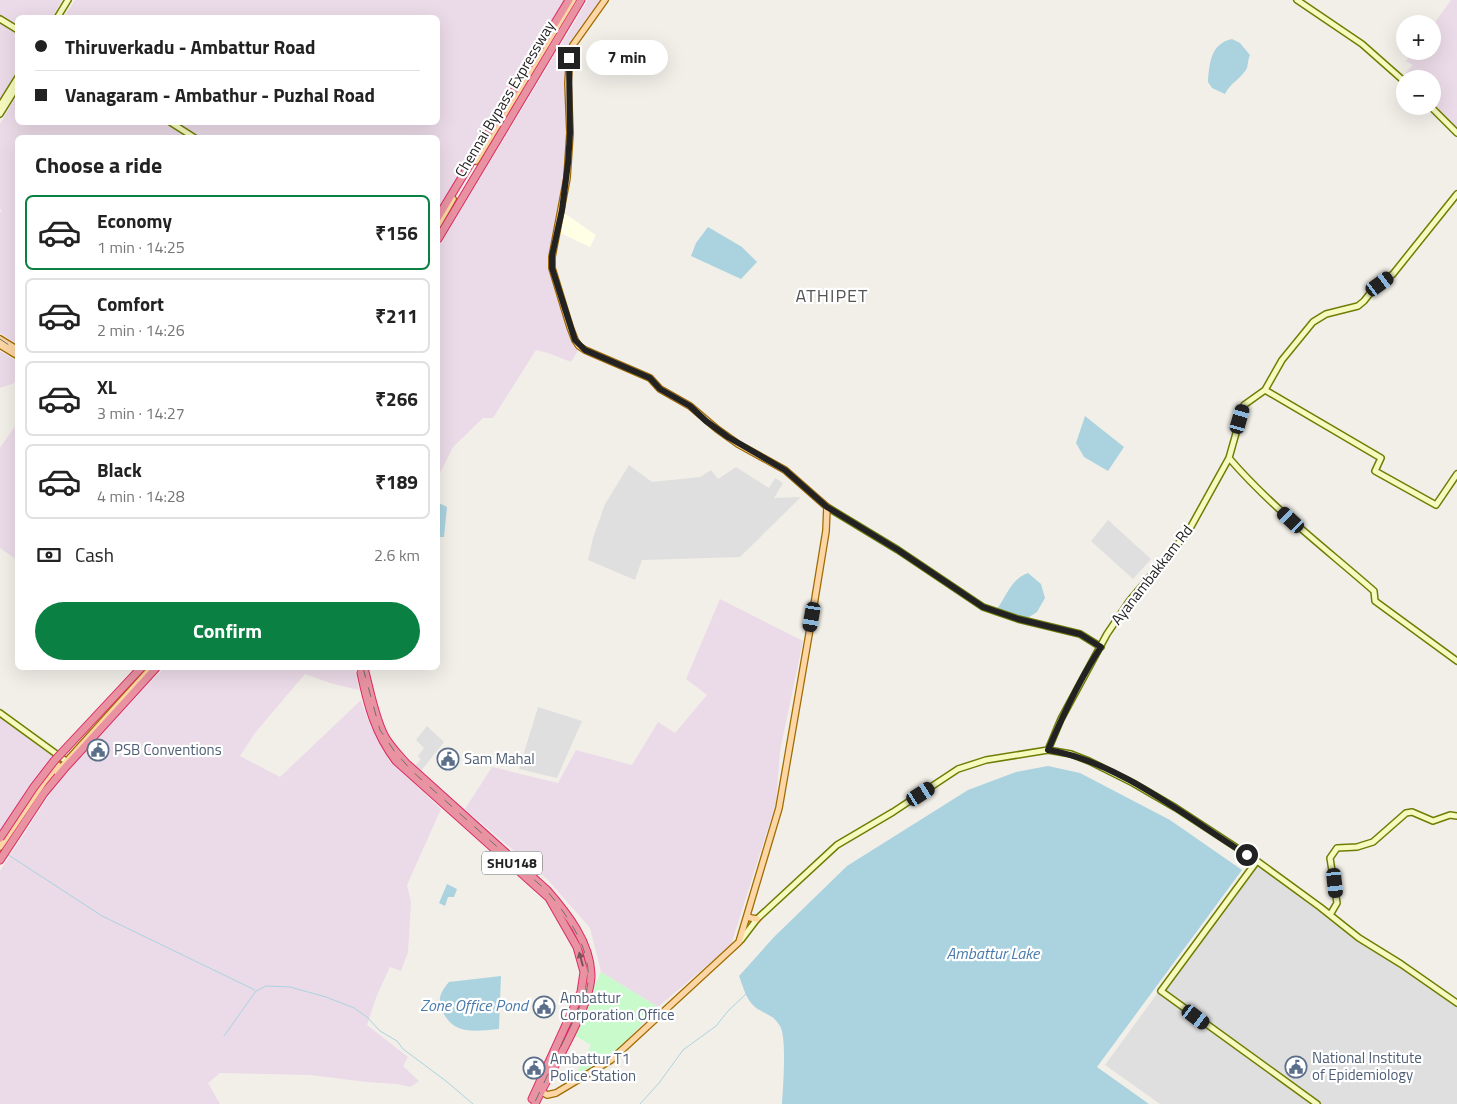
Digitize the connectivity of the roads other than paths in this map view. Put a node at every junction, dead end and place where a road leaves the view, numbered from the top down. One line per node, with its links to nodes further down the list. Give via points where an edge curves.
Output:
1 (68, 0): 7 (street)
2 (569, 0): 20 (highway, Chennai Bypass Expressway)
3 (574, 0): 21 (main road)
4 (580, 0): 22 (main road); 23 (highway, Chennai Bypass Expressway)
5 (1297, 0): 10 (street, via 1362,44)
6 (602, 1): 32 (main road, via 570,53 567,178 552,262 575,340 585,350 650,378 660,389 690,406 724,434 780,467)
7 (59, 15)
8 (0, 19): 9 (street)
9 (15, 28)
10 (1396, 74)
11 (15, 82): 13 (street)
12 (15, 90): 14 (street)
13 (0, 106)
14 (0, 114)
15 (1439, 115): 17 (street)
16 (175, 125): 18 (street)
17 (1457, 133)
18 (190, 135)
19 (1457, 194): 29 (street, Ayanambakkam Rd, via 1393,274 1375,287 1364,301 1313,322 1282,360)
20 (440, 214)
21 (440, 222)
22 (440, 230)
23 (440, 236)
24 (0, 339): 26 (main road)
25 (0, 345): 26 (main road)
26 (7, 346): 27 (main road); 28 (main road)
27 (15, 349)
28 (15, 353)
29 (1266, 390): 30 (street, Ayanambakkam Rd, via 1244,404); 31 (street, via 1382,458 1375,471 1436,505)
30 (1229, 458): 33 (street, Ayanambakkam Rd, via 1188,532 1130,600); 34 (street, via 1314,542 1374,592 1375,601)
31 (1457, 474)
32 (827, 507): 33 (street, via 983,607 1080,634); 51 (main road, via 826,531 779,808)
33 (1101, 647): 42 (street, Ayanambakkam Rd)
34 (1457, 661)
35 (139, 670): 45 (highway, bridge, via 54,761)
36 (144, 670): 43 (main road)
37 (149, 670): 43 (main road)
38 (154, 670): 48 (highway, via 64,769)
39 (360, 670): 55 (highway, SHU148, one-way to 39, via 581,992 584,972 577,947 549,898 396,761 378,734)
40 (365, 670): 55 (highway, SHU148, via 380,727 397,753 547,890 562,907 584,944 591,975 587,997)
41 (0, 713): 43 (street)
42 (1048, 750): 49 (street, via 1076,756 1130,782); 52 (street, via 986,760 958,769 837,846)
43 (65, 760): 46 (main road, via 44,782); 47 (main road)
44 (1457, 816): 50 (street, via 1433,821 1412,812 1406,813 1373,842 1357,848 1336,848 1330,858 1337,903)
45 (0, 838)
46 (0, 847)
47 (0, 856)
48 (0, 860)
49 (1257, 861): 50 (street); 58 (street, via 1161,991)
50 (1330, 914): 54 (street, via 1358,938)
51 (747, 916): 52 (main road); 53 (main road)
52 (757, 919): 53 (street)
53 (739, 942): 55 (main road, via 611,1060 556,1092 547,1095)
54 (1457, 1003)
55 (540, 1088): 56 (highway, SHU148); 57 (highway, SHU148)
56 (530, 1104)
57 (535, 1104)
58 (1317, 1104)

